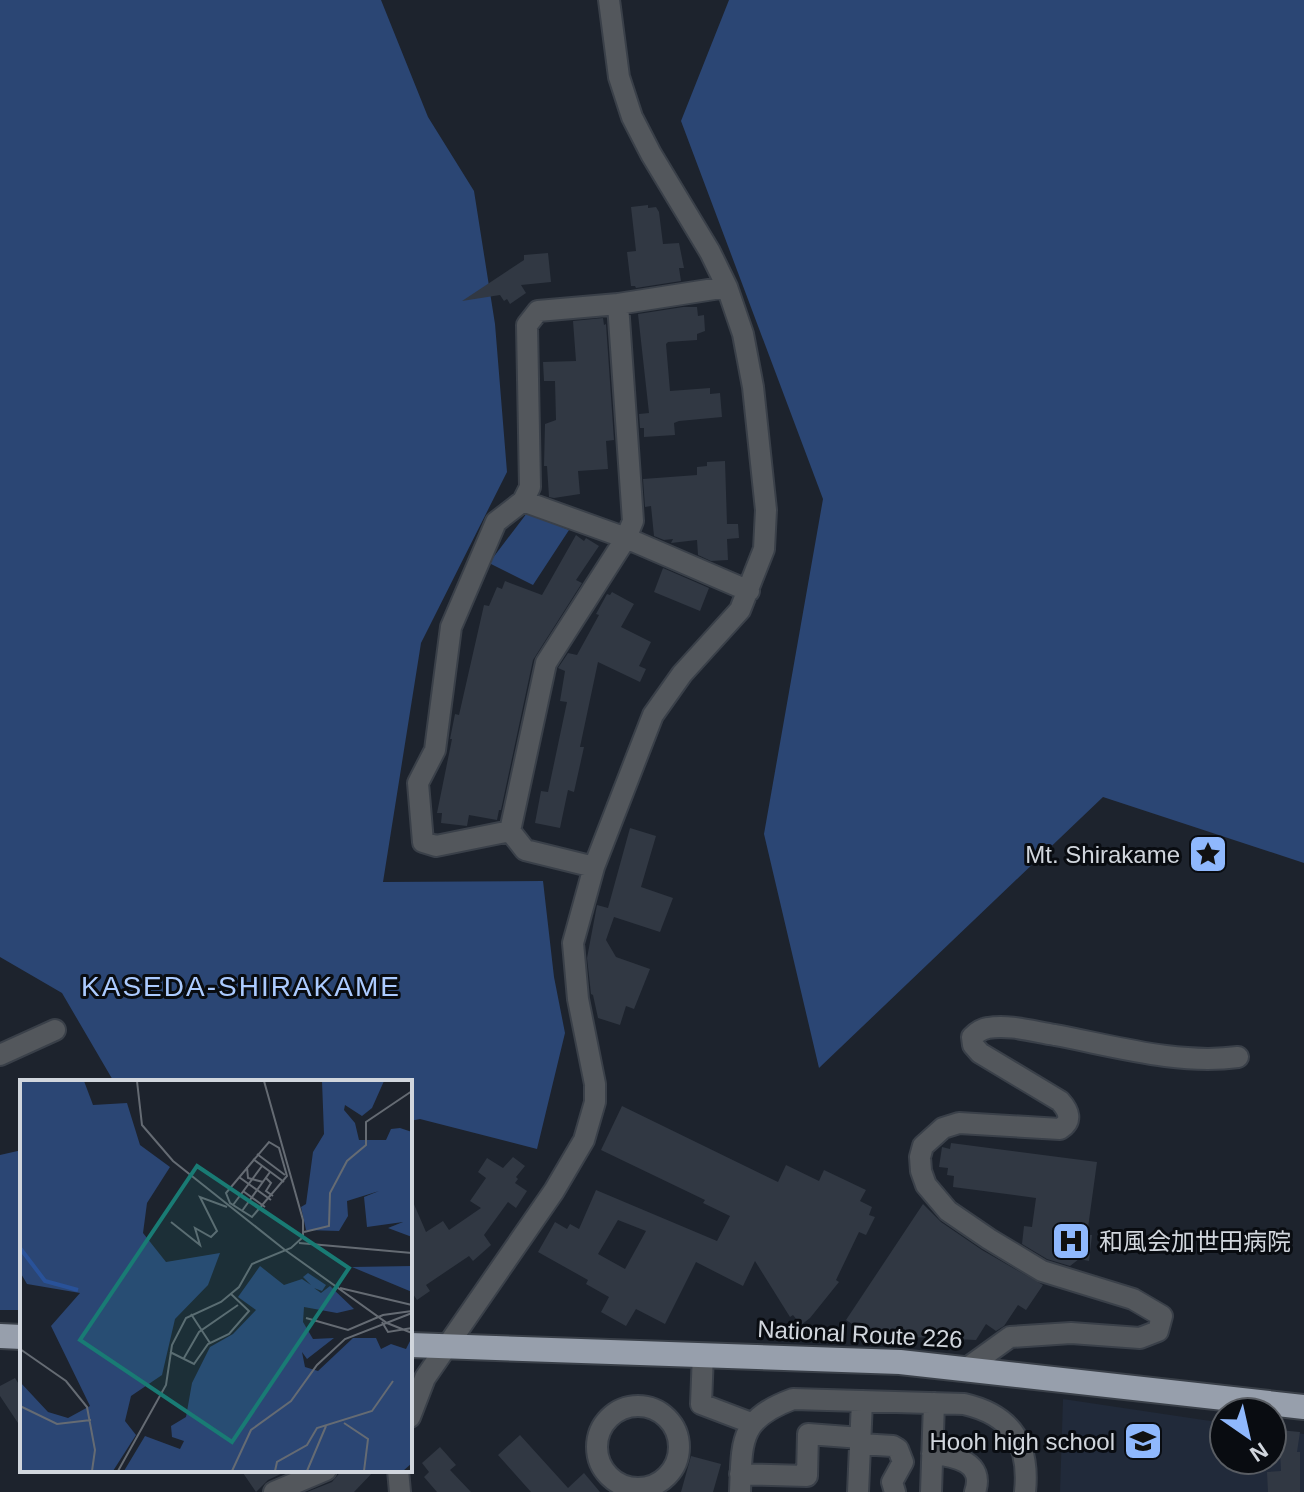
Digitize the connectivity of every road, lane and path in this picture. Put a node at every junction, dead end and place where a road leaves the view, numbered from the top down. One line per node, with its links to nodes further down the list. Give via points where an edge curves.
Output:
1 (609, 0): 2 (street, via 619,77 632,117)
2 (727, 287): 3 (street); 6 (street, via 753,387 766,510 764,549)
3 (618, 304): 4 (street, via 538,311 527,325 530,487); 5 (street, via 633,521)
4 (523, 501): 5 (street); 7 (street, via 496,522 451,627 435,750 418,783 423,842 436,846)
5 (626, 538): 6 (street); 7 (street, via 546,663)
6 (749, 591): 8 (street, via 740,610 653,715)
7 (510, 831): 8 (street, via 525,850)
8 (594, 867): 15 (street, via 573,943 595,1084 589,1128 554,1191)
9 (55, 1030): 10 (street)
10 (0, 1055)
11 (1238, 1057): 17 (street, via 1173,1056 1022,1029 991,1027 972,1037 980,1053 1060,1101 1069,1117 1060,1129 959,1123 943,1128 923,1146 926,1185 948,1211 1042,1271 1133,1299 1162,1316 1158,1331 1140,1338 1071,1333 1010,1337)
12 (0, 1336): 13 (highway)
13 (20, 1337)
14 (412, 1345): 15 (highway, National Route 226)
15 (449, 1345): 16 (highway, National Route 226); 22 (street, via 425,1378)
16 (703, 1354): 17 (highway, National Route 226); 20 (street)
17 (967, 1368): 21 (highway, National Route 226)
18 (862, 1401): 19 (street); 23 (street, via 793,1399); 25 (street)
19 (934, 1403): 26 (street); 36 (street, via 964,1404 996,1414 1021,1445)
20 (701, 1404): 23 (street); 24 (street)
21 (1304, 1407)
22 (412, 1412)
23 (751, 1423): 29 (street, via 741,1448)
24 (675, 1428): 24 (street, via 678,1456 663,1480 638,1489 613,1481 604,1472 598,1460 598,1435 614,1414 640,1406 654,1409)
25 (860, 1441): 29 (street, via 808,1434 807,1476); 32 (street); 33 (street, via 898,1449 903,1462 892,1482)
26 (932, 1454): 34 (street); 35 (street, via 968,1463 977,1477)
27 (321, 1472): 30 (street)
28 (398, 1472): 31 (street)
29 (740, 1483)
30 (274, 1492)
31 (400, 1492)
32 (858, 1492)
33 (895, 1492)
34 (931, 1492)
35 (975, 1492)
36 (1025, 1492)

